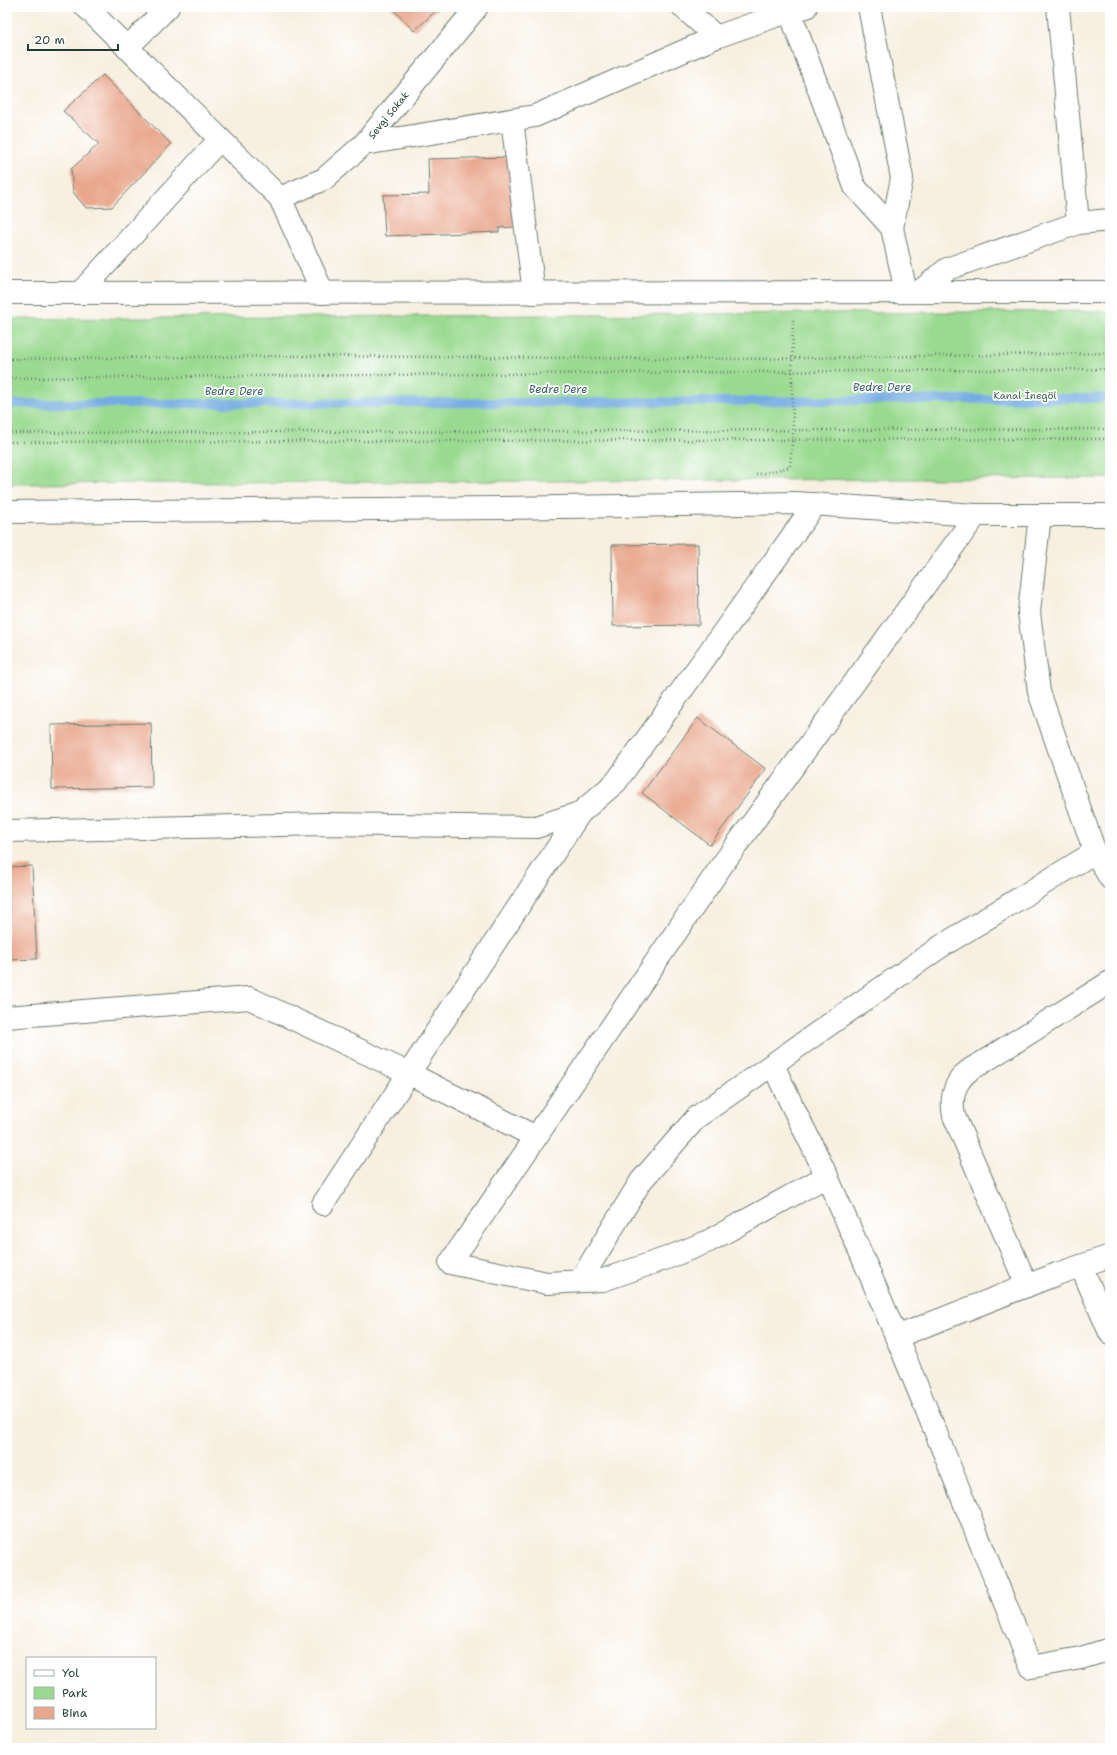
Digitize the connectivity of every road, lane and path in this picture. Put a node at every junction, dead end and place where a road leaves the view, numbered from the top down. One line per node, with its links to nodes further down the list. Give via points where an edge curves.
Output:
1 (86, 7): 9 (street)
2 (168, 7): 9 (street)
3 (477, 7): 12 (street, Sevgi Sokak)
4 (683, 7): 8 (street)
5 (869, 7): 16 (street, via 902,178)
6 (1058, 7): 15 (street)
7 (795, 8): 8 (street); 16 (street, via 855,187)
8 (716, 37): 10 (street, via 535,116)
9 (127, 48): 11 (street)
10 (512, 120): 12 (street); 23 (street)
11 (220, 139): 13 (street); 21 (street)
12 (364, 144): 13 (street, Sevgi Sokak, via 324,179)
13 (280, 198): 22 (street)
14 (1110, 220): 15 (street)
15 (1078, 223): 18 (street, via 947,269)
16 (892, 228): 18 (street)
17 (793, 292): 18 (street); 23 (street); 25 (path)
18 (912, 292): 19 (street)
19 (1110, 292)
20 (7, 293): 21 (street)
21 (80, 293): 22 (street)
22 (323, 293): 23 (street)
23 (534, 293)
24 (1110, 353): 25 (path)
25 (792, 358): 26 (path, via 303,356); 28 (path)
26 (7, 359)
27 (1110, 369): 28 (path)
28 (792, 372): 29 (path); 33 (path, bridge)
29 (7, 378)
30 (1110, 429): 31 (path)
31 (7, 432)
32 (1110, 439): 33 (path)
33 (792, 440): 34 (path); 35 (path, via 790,467)
34 (7, 442)
35 (752, 476)
36 (815, 504): 37 (street); 38 (street); 41 (street, via 616,782)
37 (7, 512)
38 (976, 515): 39 (street); 49 (street, via 722,866)
39 (1040, 515): 40 (street); 43 (street, via 1029,612 1039,692)
40 (1110, 515)
41 (580, 813): 42 (street, via 536,827 324,824); 48 (street)
42 (7, 831)
43 (1095, 852): 44 (street); 47 (street, via 940,947)
44 (1110, 878)
45 (1110, 982): 55 (street, via 970,1068 962,1076 952,1094 954,1116)
46 (7, 1016): 48 (street, via 249,998)
47 (773, 1064): 50 (street); 54 (street, via 698,1116 641,1181)
48 (408, 1073): 49 (street); 51 (street)
49 (536, 1137): 54 (street, via 450,1263 547,1283)
50 (827, 1176): 54 (street, via 709,1241 603,1280); 57 (street)
51 (322, 1204)
52 (1110, 1256): 53 (street)
53 (1082, 1266): 55 (street); 56 (street)
54 (580, 1281)
55 (1026, 1286): 57 (street)
56 (1110, 1333)
57 (896, 1337): 58 (street, via 1031,1667 1081,1658)
58 (1110, 1649)

